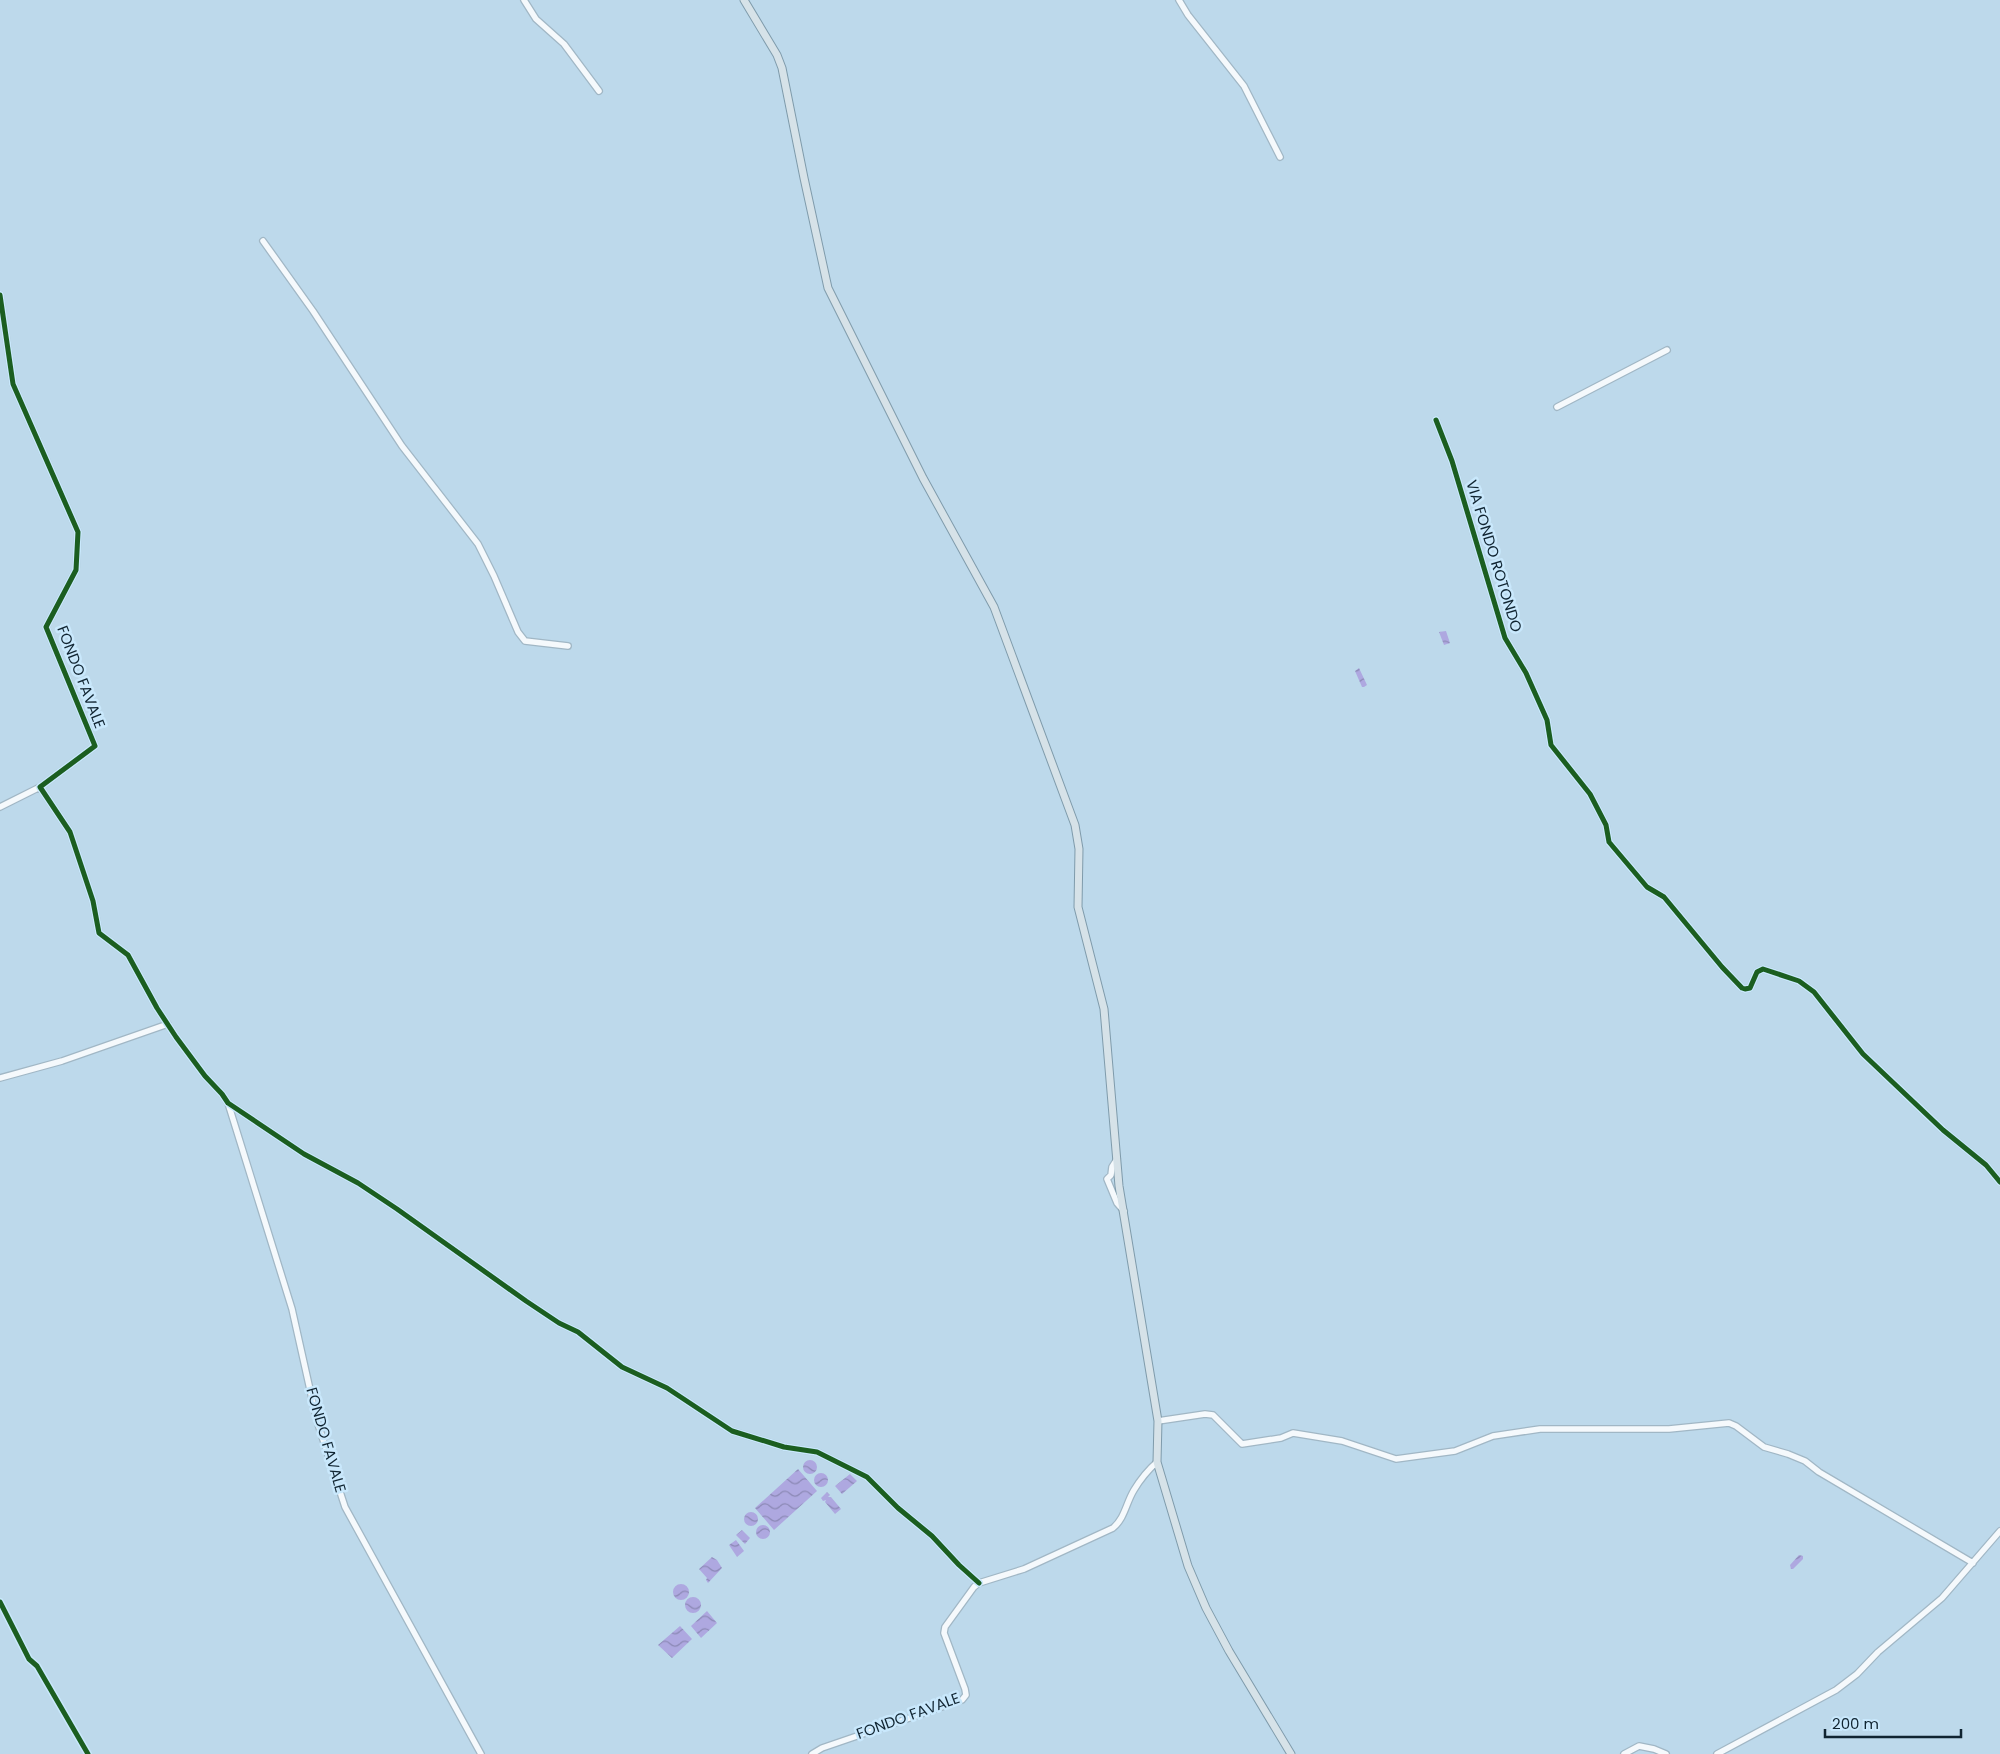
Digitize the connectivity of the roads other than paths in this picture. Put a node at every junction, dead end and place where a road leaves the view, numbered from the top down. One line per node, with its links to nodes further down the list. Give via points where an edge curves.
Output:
1 (524, 0): 4 (street, via 536,19 564,44)
2 (744, 0): 17 (main road, via 782,68 831,295 923,478 994,607 1075,825 1079,849 1078,907 1104,1009)
3 (1179, 0): 5 (street, via 1244,86)
4 (600, 91)
5 (1280, 157)
6 (262, 241): 11 (street, via 313,311 402,446 478,544 525,642)
7 (0, 295): 12 (street, FONDO FAVALE, via 13,384 78,532 76,570 46,627 95,746)
8 (1667, 350): 9 (street)
9 (1557, 407)
10 (1436, 420): 18 (street, VIA FONDO ROTONDO, via 1452,461 1505,638 1526,672 1546,720 1551,745 1590,794 1610,842 1648,887 1664,897 1742,988 1750,988 1757,972 1763,969 1805,984 1863,1054 1943,1130 1986,1165)
11 (568, 646)
12 (40, 787): 13 (street); 14 (street, via 70,832 93,901 99,933 128,955)
13 (0, 807)
14 (168, 1024): 15 (street, via 62,1061); 16 (street)
15 (0, 1078)
16 (228, 1103): 24 (street, via 304,1154 358,1183 397,1209 559,1324 578,1332 622,1367 660,1384 732,1431 784,1447 817,1452 867,1477); 25 (street, FONDO FAVALE, via 292,1309 317,1421 345,1507)
17 (1117, 1159): 19 (main road); 19 (street, via 1107,1179)
18 (2000, 1182)
19 (1124, 1211): 20 (main road)
20 (1158, 1421): 21 (main road); 23 (street, via 1213,1415 1242,1444 1293,1433 1342,1441 1396,1459 1456,1451 1493,1436 1540,1429 1669,1429 1729,1423 1764,1447 1805,1461)
21 (1157, 1462): 24 (street, via 1134,1490 1120,1522 1113,1528 1024,1569); 27 (main road, via 1188,1566 1206,1608)
22 (2000, 1532): 23 (street)
23 (1973, 1563): 30 (street, via 1942,1598 1836,1690)
24 (979, 1583): 26 (street, FONDO FAVALE, via 945,1627 944,1633 965,1688 966,1695 962,1700)
25 (481, 1754)
26 (812, 1754)
27 (1291, 1754)
28 (1624, 1754): 29 (street, via 1639,1746)
29 (1666, 1754)
30 (1717, 1754)

